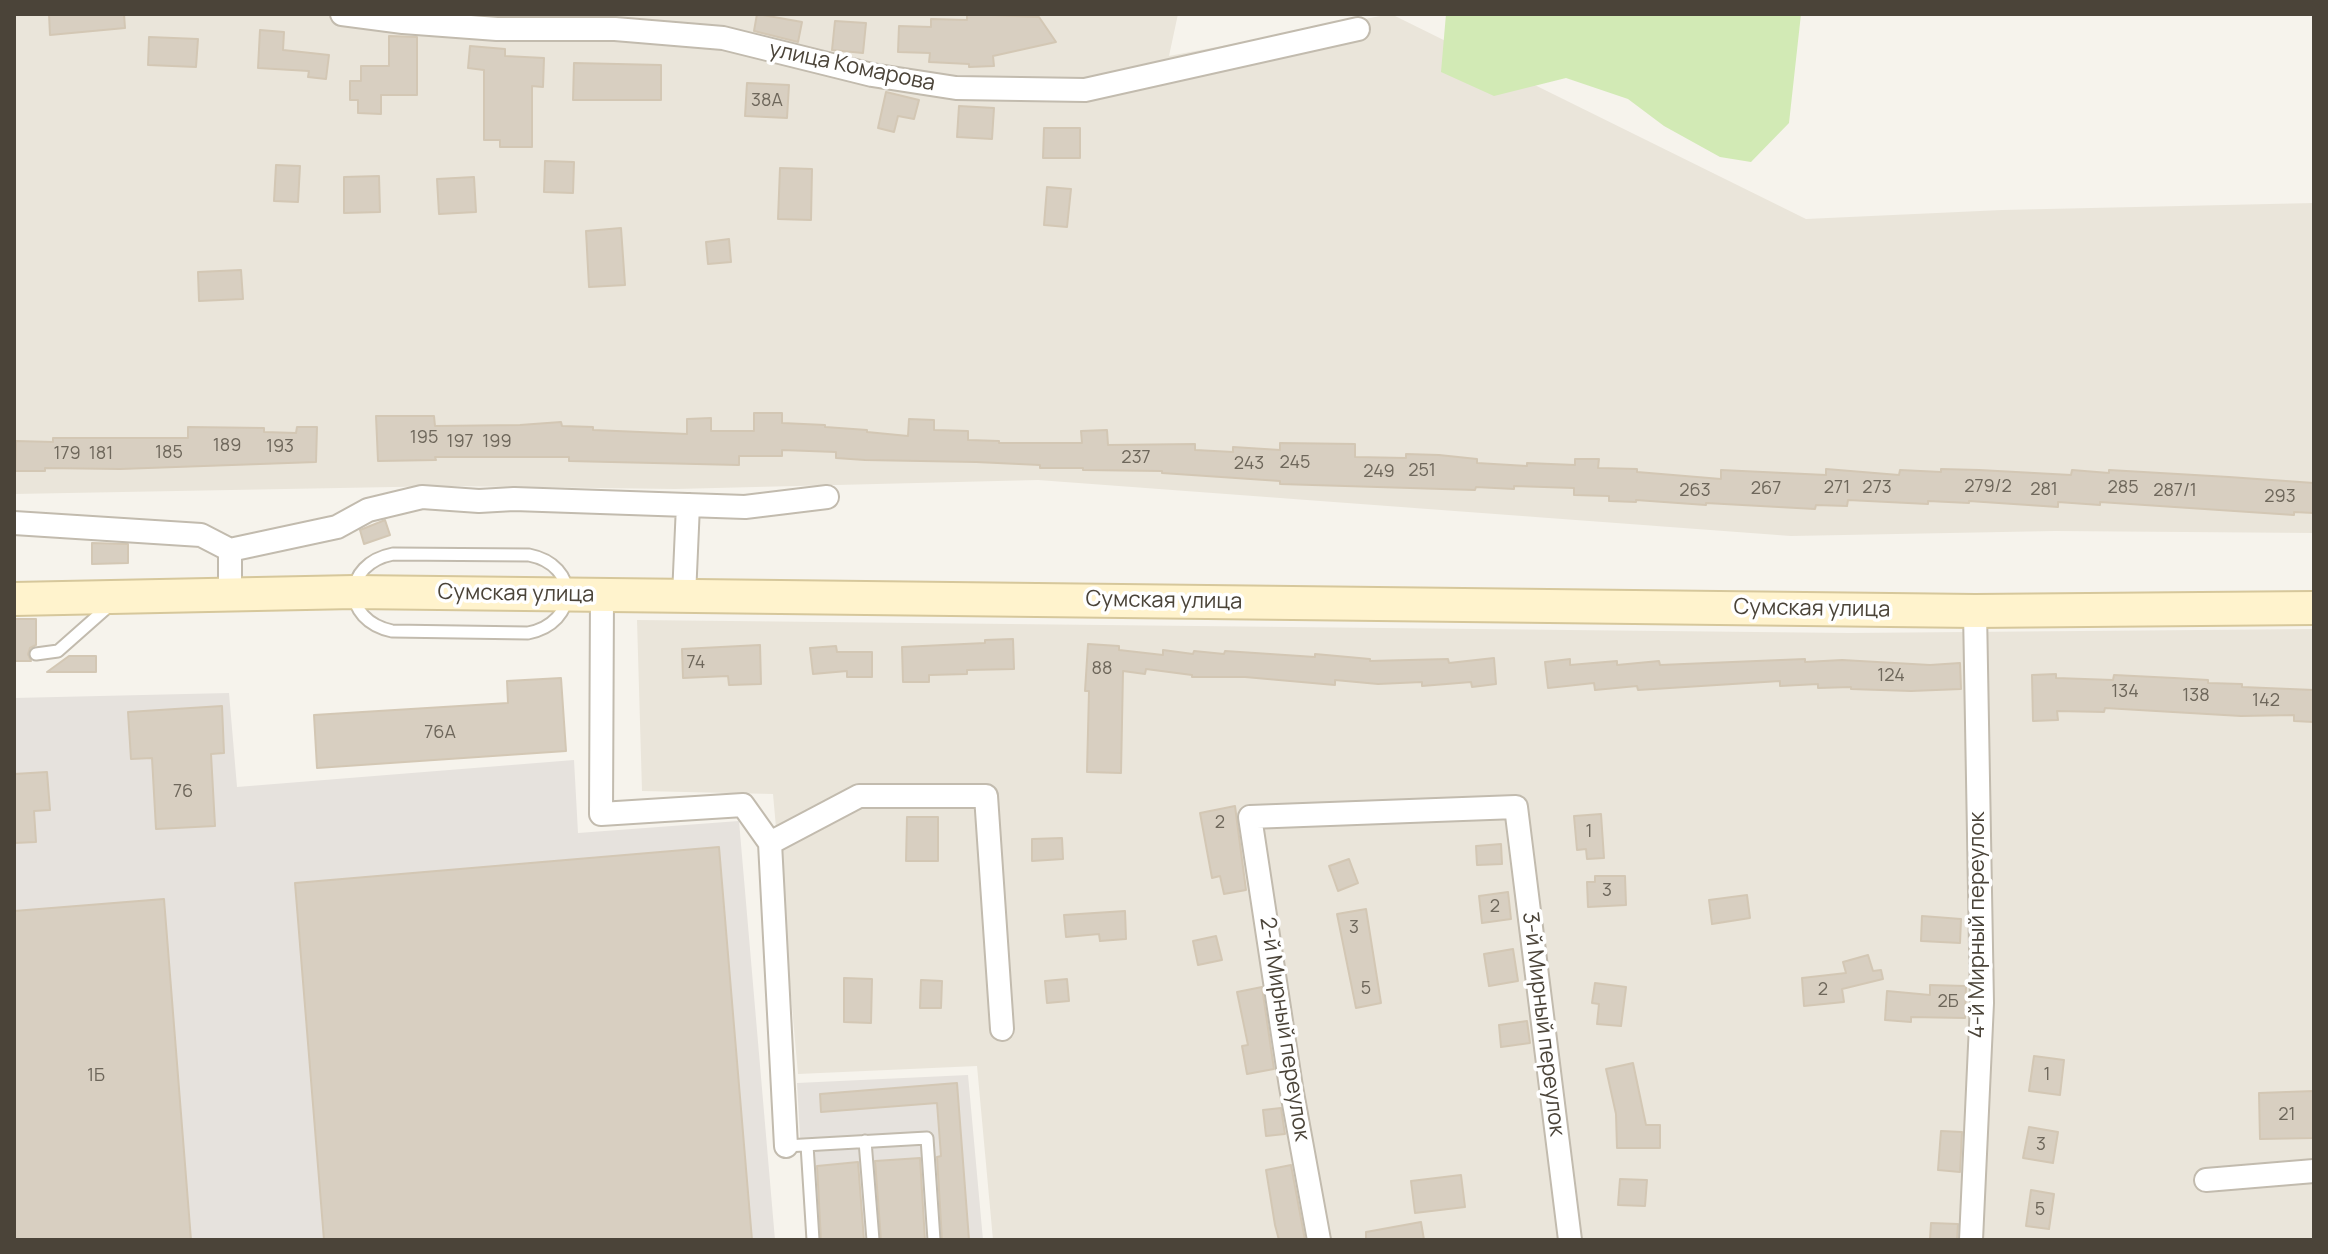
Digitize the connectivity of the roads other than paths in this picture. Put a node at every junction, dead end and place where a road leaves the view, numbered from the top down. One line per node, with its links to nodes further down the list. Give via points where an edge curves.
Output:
1 (342, 14): 2 (street, улица Комарова, via 497,29 615,29 723,38 872,75 956,88 1042,90 1085,90)
2 (1358, 29)
3 (827, 497): 4 (street, via 745,507)
4 (688, 505): 6 (street, via 422,497 368,510 337,527); 9 (street)
5 (14, 523): 6 (street, via 201,535)
6 (230, 550): 7 (street)
7 (230, 595): 8 (main road, Сумская улица); 10 (main road, Сумская улица)
8 (602, 595): 9 (main road, Сумская улица); 16 (street, via 601,814 743,805)
9 (684, 596): 13 (main road, Сумская улица)
10 (120, 597): 11 (main road, Сумская улица); 14 (lane, via 58,651)
11 (14, 599)
12 (2314, 608): 13 (main road, Сумская улица)
13 (1975, 611): 27 (street, 4-й Мирный переулок, via 1982,1003)
14 (36, 654)
15 (1250, 817): 25 (street, 2-й Мирный переулок); 26 (street, 3-й Мирный переулок, via 1516,807)
16 (770, 843): 17 (street, via 859,796 986,796); 19 (street)
17 (1002, 1029)
18 (865, 1141): 19 (lane); 23 (lane); 24 (lane, via 927,1138)
19 (796, 1146): 22 (lane)
20 (2314, 1171): 21 (street)
21 (2206, 1180)
22 (813, 1240)
23 (873, 1240)
24 (934, 1240)
25 (1319, 1240)
26 (1570, 1240)
27 (1971, 1240)

